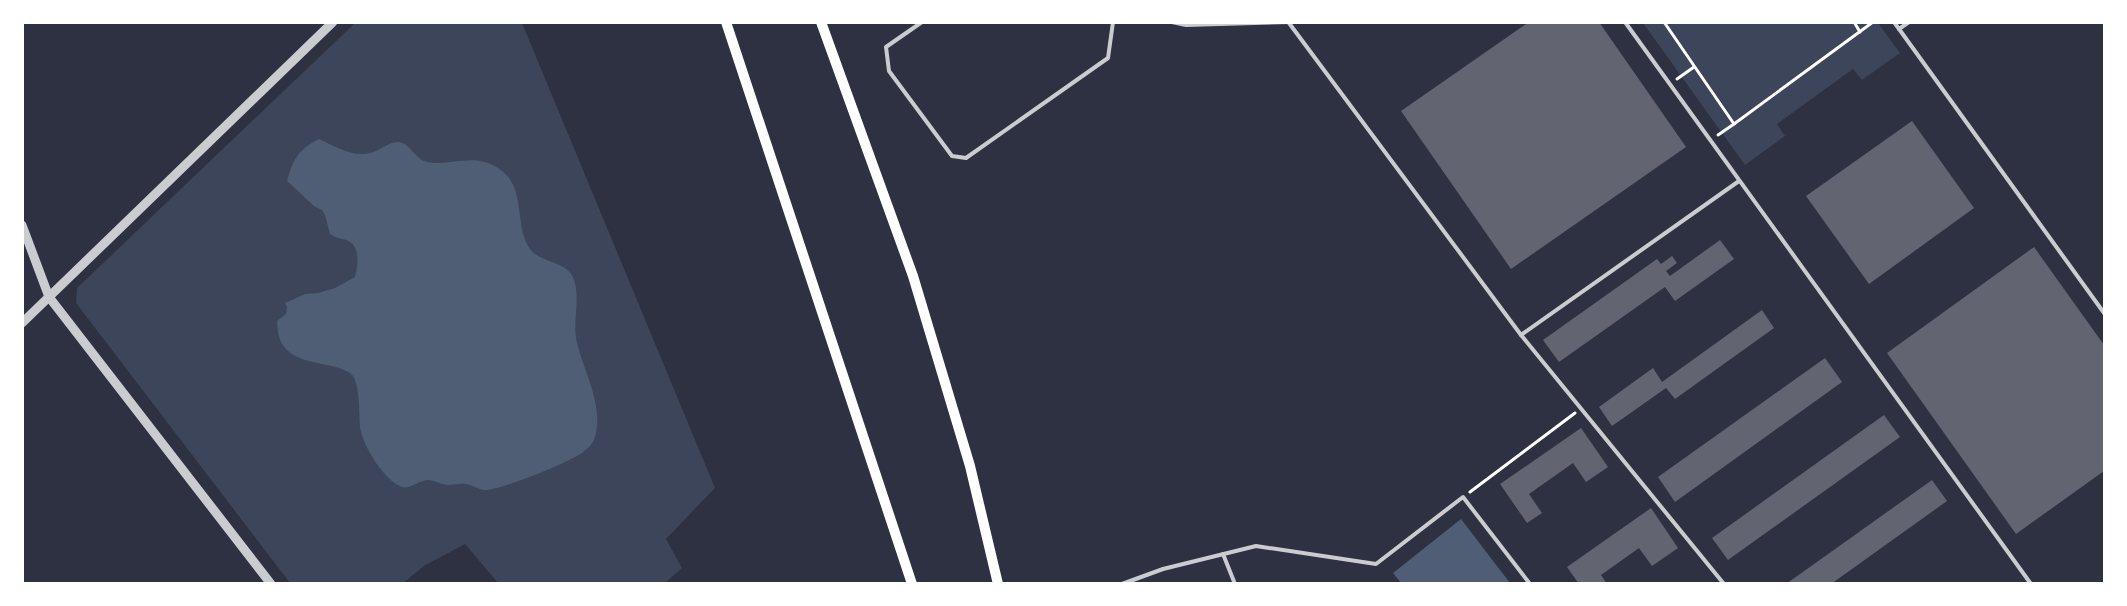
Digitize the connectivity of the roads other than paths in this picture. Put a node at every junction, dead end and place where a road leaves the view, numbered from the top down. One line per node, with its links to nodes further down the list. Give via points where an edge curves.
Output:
1 (333, 22): 14 (street)
2 (726, 22): 20 (main road)
3 (821, 22): 21 (main road, via 913,276 970,466)
4 (922, 22): 5 (lane, via 886,48 889,71 952,156 966,158 1108,58)
5 (1113, 22)
6 (1172, 22): 10 (lane, via 1186,25)
7 (1625, 22): 12 (lane)
8 (1894, 22): 11 (lane)
9 (1909, 22): 11 (lane)
10 (1289, 23): 17 (lane)
11 (1899, 29): 15 (lane)
12 (1739, 182): 17 (lane); 26 (lane)
13 (22, 225): 14 (street)
14 (50, 297): 16 (street); 19 (street)
15 (2104, 313)
16 (22, 323)
17 (1522, 335): 25 (lane)
18 (1223, 554): 22 (lane, via 1163,568); 23 (lane); 24 (lane, via 1256,546 1376,564 1463,497)
19 (271, 584)
20 (912, 584)
21 (998, 584)
22 (1122, 584)
23 (1235, 584)
24 (1530, 584)
25 (1724, 584)
26 (2030, 584)

